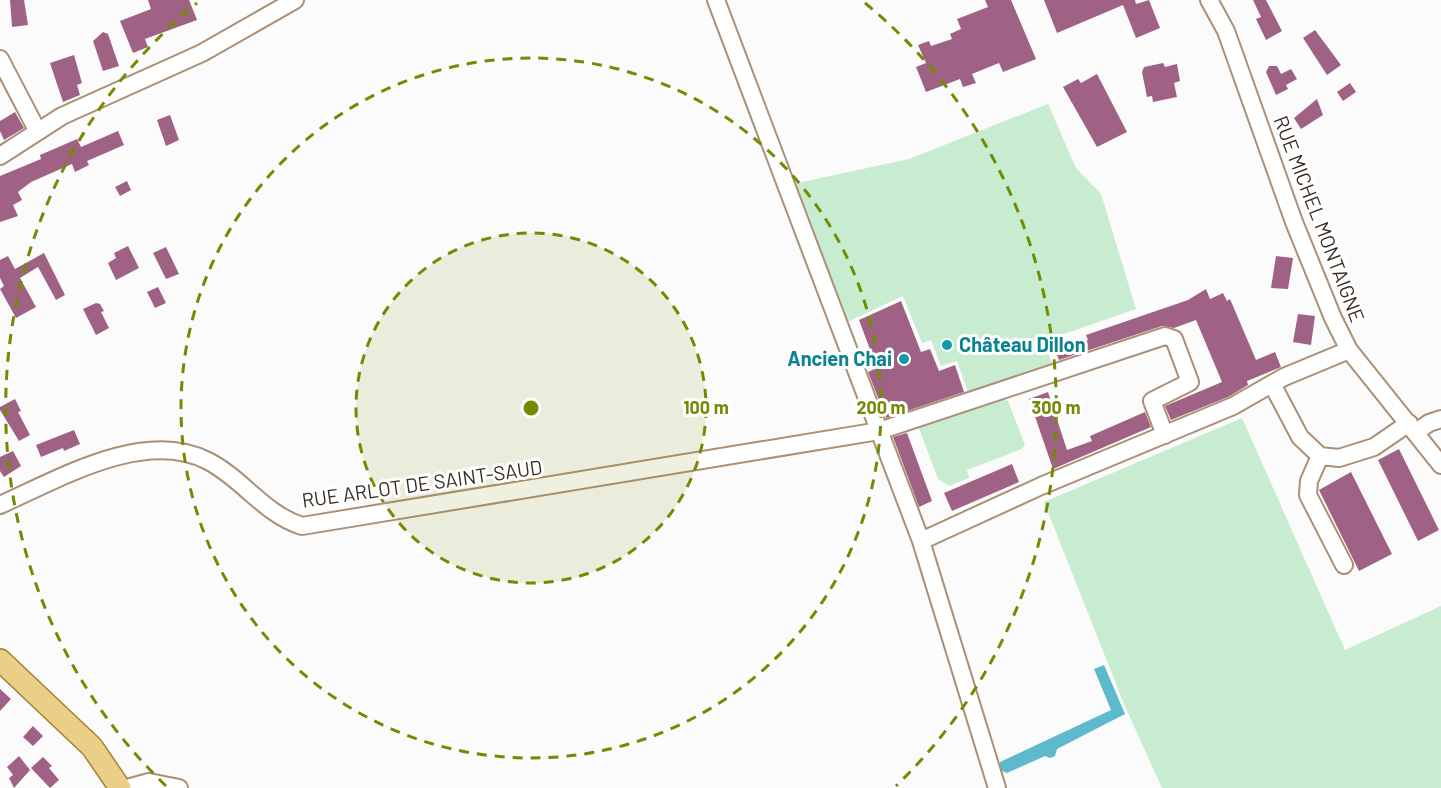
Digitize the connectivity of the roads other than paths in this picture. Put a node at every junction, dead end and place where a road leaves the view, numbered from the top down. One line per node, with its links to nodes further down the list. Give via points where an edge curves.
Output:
1 (295, 0): 5 (street, via 202,53)
2 (716, 0): 11 (street)
3 (1209, 0): 7 (street, RUE MICHEL MONTAIGNE, via 1226,32 1294,222)
4 (0, 59): 5 (street)
5 (37, 130): 6 (street)
6 (0, 156)
7 (1349, 350): 8 (street); 10 (street, RUE MICHEL MONTAIGNE)
8 (1272, 384): 12 (street, via 1233,406); 13 (street, via 1300,437)
9 (1441, 419): 10 (street)
10 (1412, 428): 13 (street, via 1374,447 1339,458); 14 (street, RUE MICHEL MONTAIGNE)
11 (879, 431): 12 (street, RUE ARLOT DE SAINT-SAUD, via 1165,336 1174,339 1190,382 1152,401); 15 (street, RUE ARLOT DE SAINT-SAUD, via 302,526 283,520 208,461 167,452 137,452 111,458); 16 (street)
12 (1165, 435): 16 (street)
13 (1320, 456): 17 (street, via 1308,495)
14 (1441, 465)
15 (0, 506)
16 (921, 540): 22 (street)
17 (1344, 565)
18 (0, 660): 19 (main road, via 92,747)
19 (120, 788)
20 (127, 788): 21 (street, via 149,782)
21 (179, 788)
22 (997, 788)

